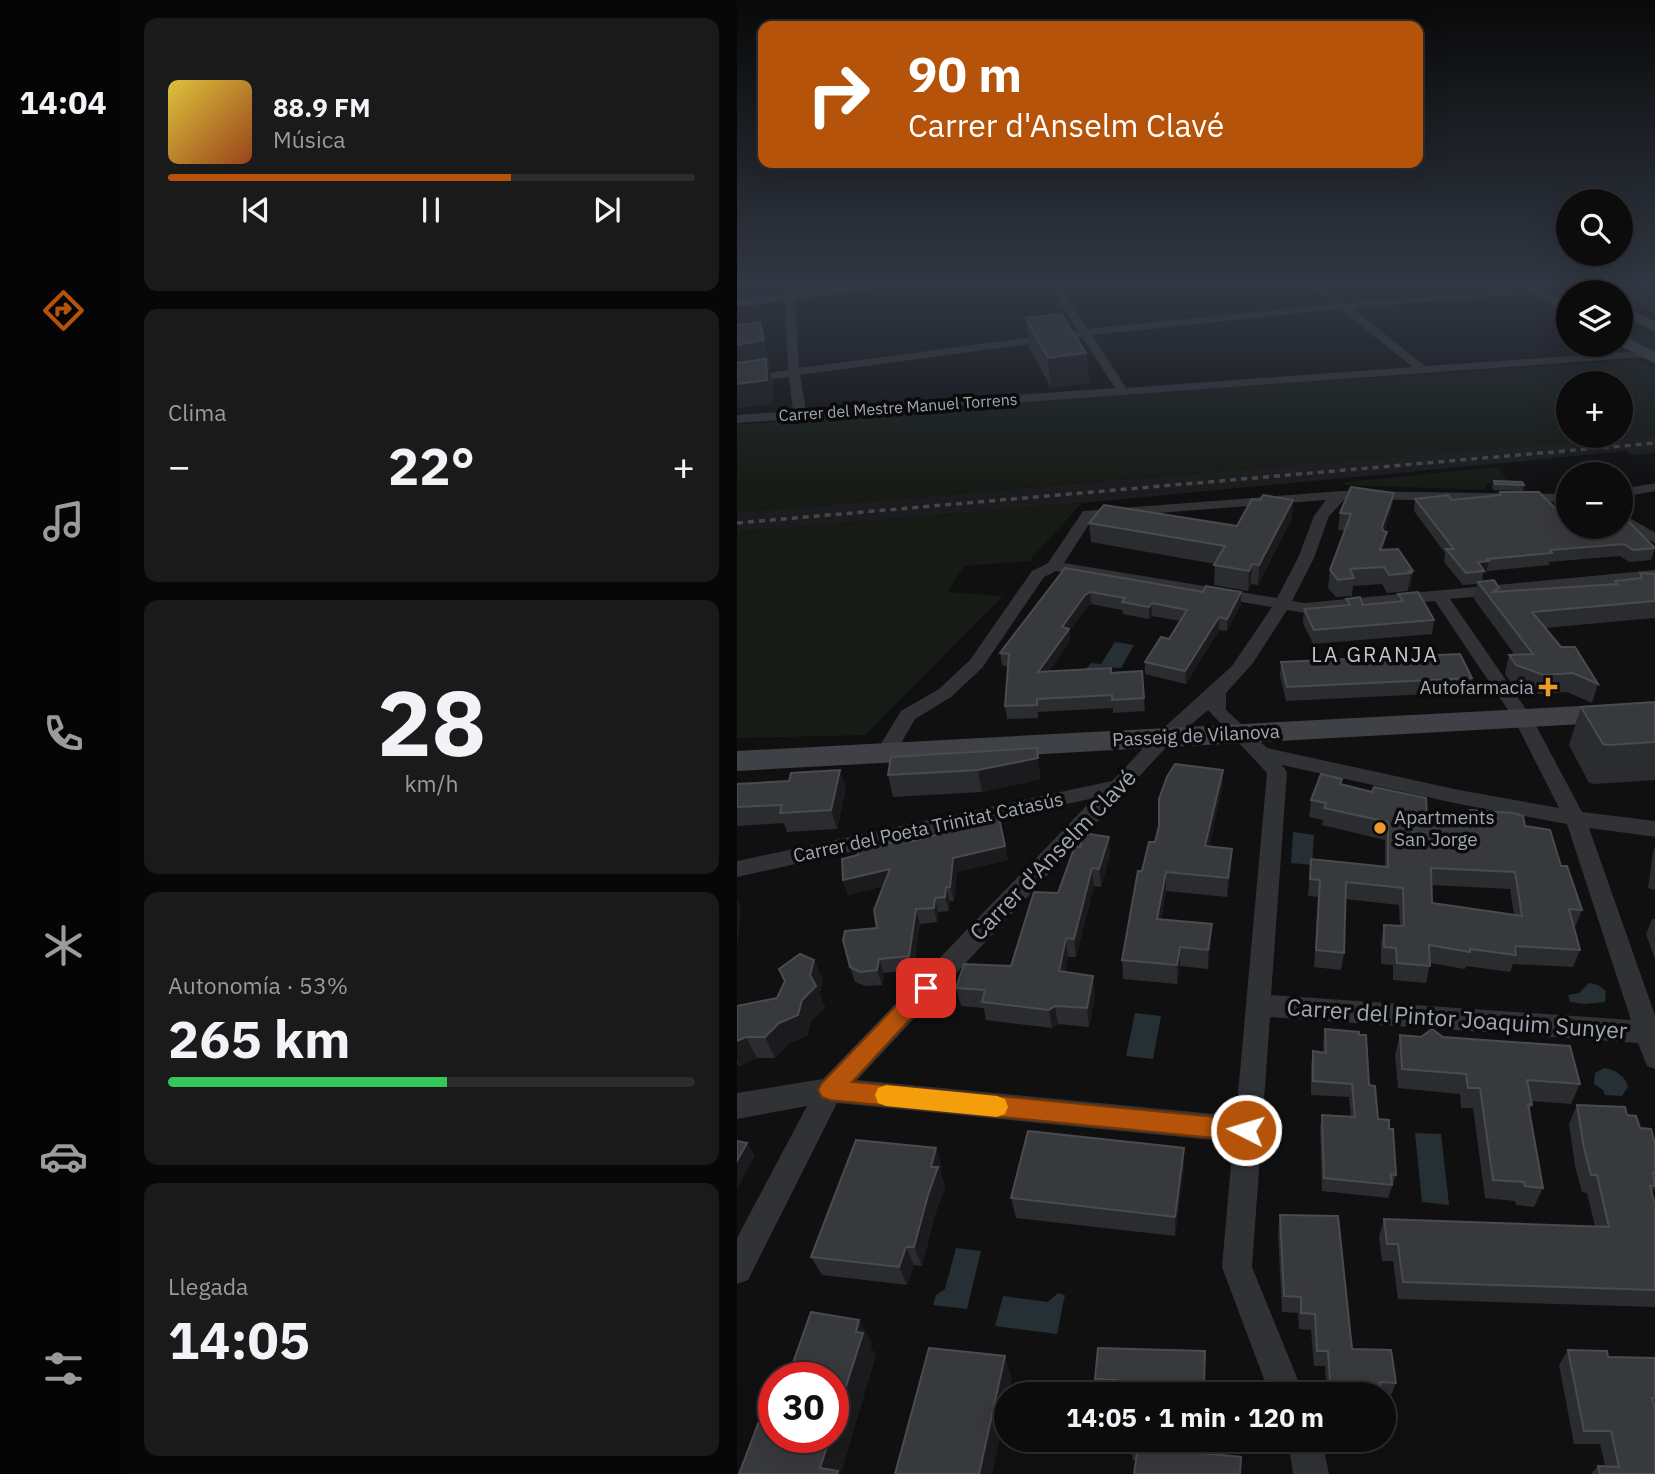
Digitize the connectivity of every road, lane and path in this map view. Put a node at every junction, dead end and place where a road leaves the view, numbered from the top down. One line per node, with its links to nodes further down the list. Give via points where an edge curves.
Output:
1 (793, 352): 7 (street)
2 (940, 352): 7 (street)
3 (1096, 352): 9 (street)
4 (1400, 352): 6 (street)
5 (1650, 356): 6 (street, Carrer del Mestre Manuel Torrens)
6 (1421, 368): 9 (street, Carrer del Mestre Manuel Torrens)
7 (794, 372): 8 (street); 10 (street)
8 (737, 381)
9 (1122, 390): 10 (street, Carrer del Mestre Manuel Torrens)
10 (800, 414): 11 (street, Carrer del Mestre Manuel Torrens)
11 (737, 419)
12 (1655, 486): 13 (street)
13 (1633, 491)
14 (1341, 495): 15 (street); 16 (street); 17 (street, via 1332,498)
15 (1297, 496): 17 (street); 20 (street, via 1089,514)
16 (1556, 498)
17 (1323, 511): 23 (street, Carrer d'Anselm Clavé, via 1310,553)
18 (1633, 525): 19 (street)
19 (1655, 540)
20 (1054, 566): 23 (street); 29 (street, via 1038,574 976,664 945,693 907,715)
21 (1655, 575): 22 (street)
22 (1440, 596): 23 (street, via 1305,608); 26 (street)
23 (1282, 604): 24 (street, Carrer d'Anselm Clavé, via 1246,660)
24 (1217, 693): 27 (street, via 1217,711); 28 (street, Carrer d'Anselm Clavé)
25 (1655, 711): 26 (street, Passeig de Vilanova)
26 (1523, 718): 27 (street, Passeig de Vilanova); 33 (street)
27 (1238, 733): 28 (street, Passeig de Vilanova); 30 (street)
28 (1165, 737): 29 (street, Passeig de Vilanova); 32 (street, Carrer d'Anselm Clavé)
29 (886, 752): 31 (street, Passeig de Vilanova)
30 (1264, 754): 33 (street); 36 (street, via 1277,772)
31 (737, 761)
32 (1119, 786): 35 (street, Carrer del Poeta Trinitat Catasús); 39 (street, Carrer d'Anselm Clavé)
33 (1576, 821): 34 (street); 37 (street)
34 (1655, 829)
35 (737, 869)
36 (1258, 1005): 37 (street, Carrer del Pintor Joaquim Sunyer); 41 (street)
37 (1651, 1033): 38 (street)
38 (1655, 1058)
39 (830, 1090): 40 (street); 41 (street); 42 (street, Carrer d'Anselm Clavé)
40 (737, 1106)
41 (1246, 1130): 43 (street, via 1237,1267)
42 (737, 1269)
43 (1282, 1382)
44 (1307, 1452): 45 (street)
45 (1311, 1474)

